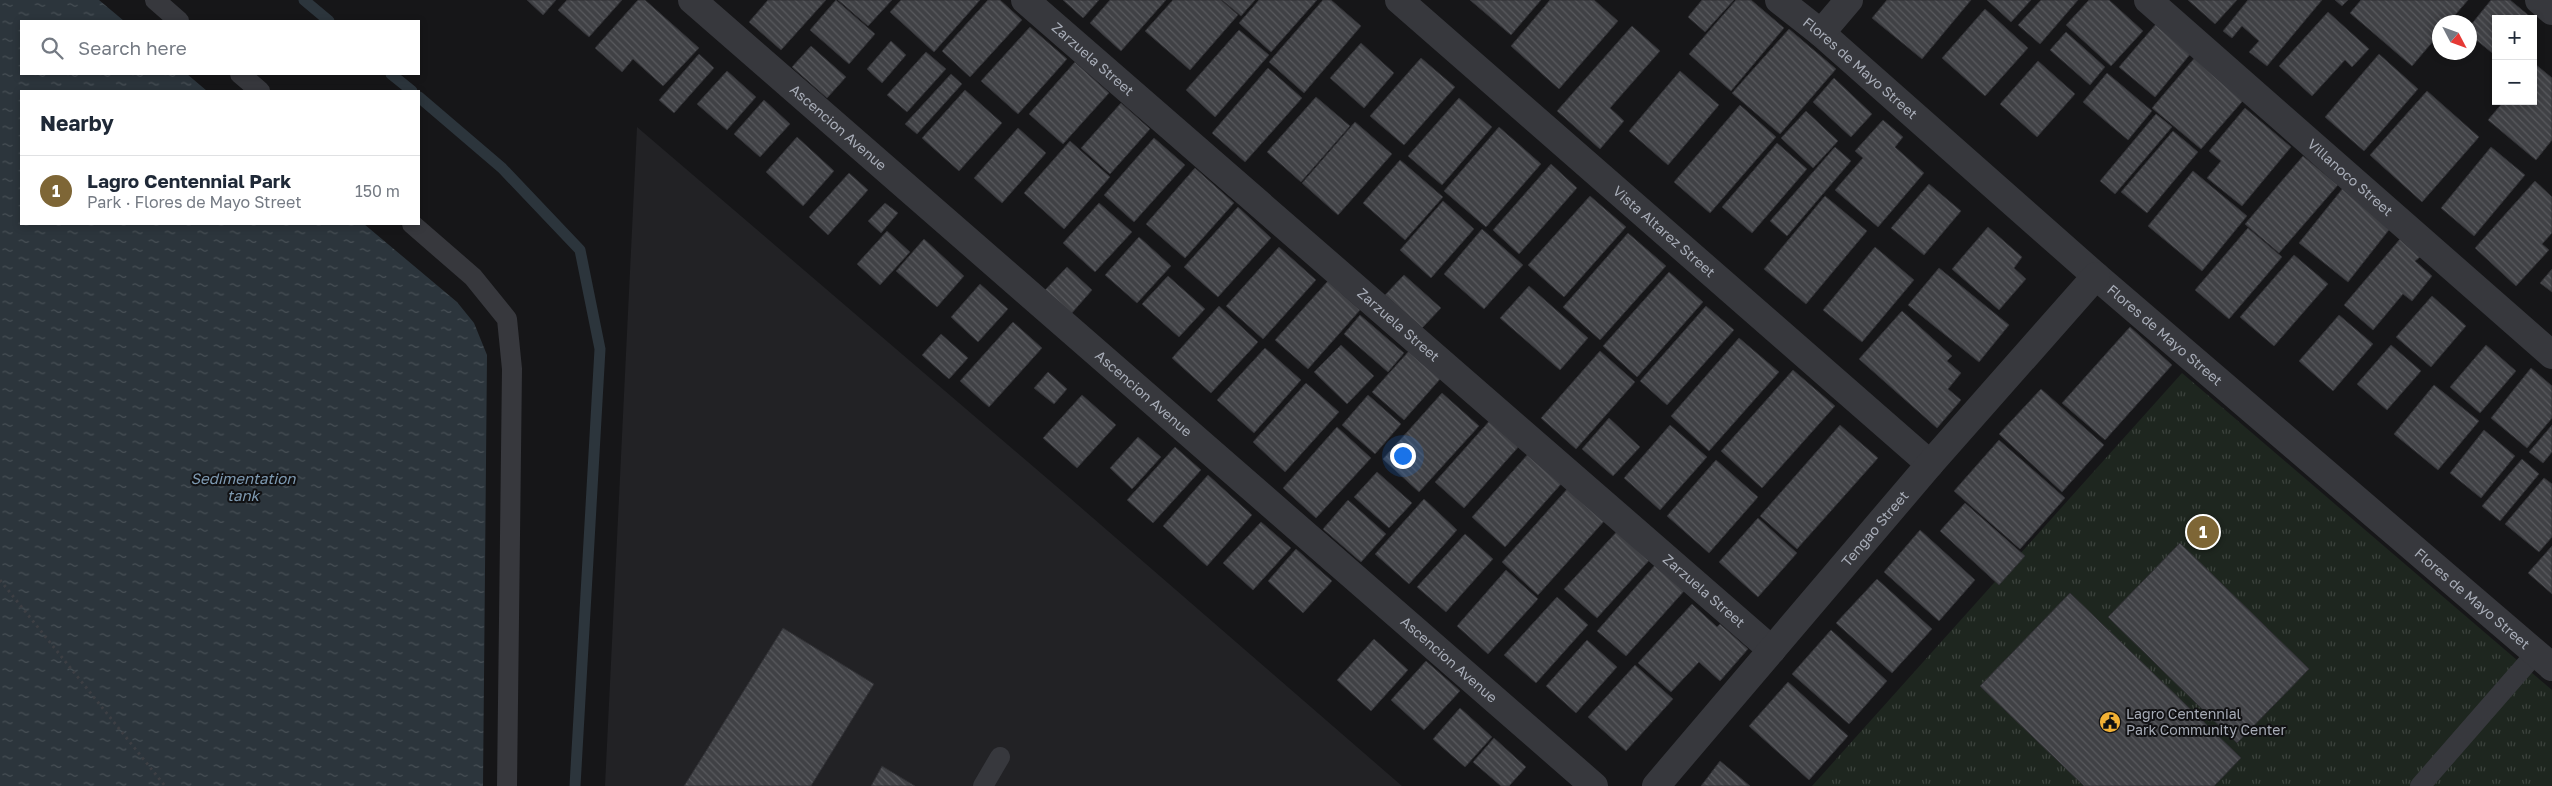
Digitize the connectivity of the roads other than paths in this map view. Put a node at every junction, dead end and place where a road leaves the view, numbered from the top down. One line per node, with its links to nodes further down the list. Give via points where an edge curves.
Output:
1 (155, 0): 10 (lane)
2 (692, 0): 23 (street, Ascencion Avenue)
3 (1025, 0): 18 (street, Zarzuela Street)
4 (1399, 0): 17 (street, Vista Altarez Street)
5 (1779, 0): 11 (street, Flores de Mayo Street)
6 (1849, 0): 11 (street)
7 (2148, 0): 16 (street, Villanoco Street)
8 (2539, 0): 9 (street)
9 (2552, 11)
10 (179, 20)
11 (1821, 34): 15 (street, Flores de Mayo Street)
12 (241, 75): 13 (lane)
13 (259, 90)
14 (413, 225): 21 (lane, via 473,277 507,319 512,369)
15 (2096, 276): 17 (street, Tengao Street); 19 (street, Flores de Mayo Street)
16 (2552, 356)
17 (1930, 464): 18 (street, Tengao Street)
18 (1772, 650): 24 (street, Tengao Street)
19 (2544, 660): 25 (lane)
20 (1000, 757): 22 (lane)
21 (508, 786)
22 (983, 786)
23 (1594, 786)
24 (1656, 786)
25 (2420, 786)

